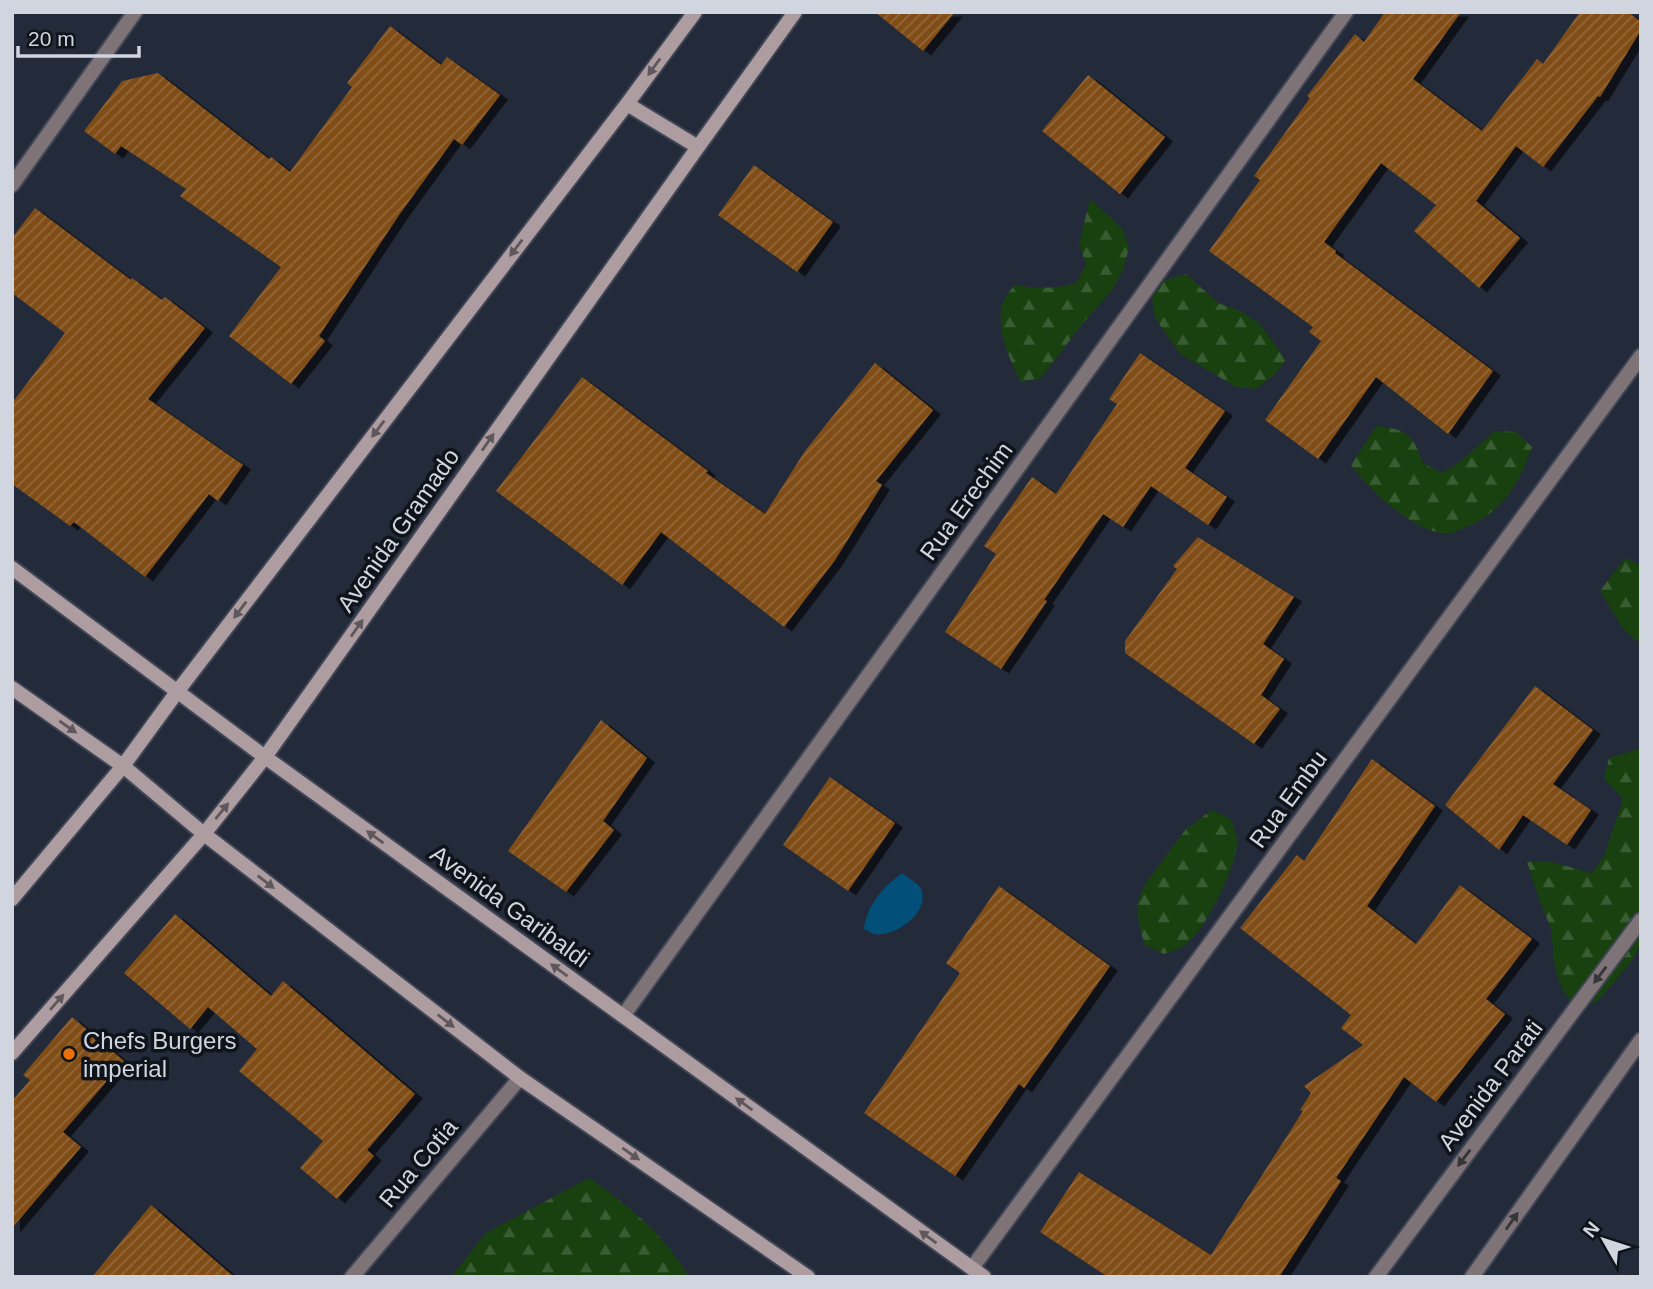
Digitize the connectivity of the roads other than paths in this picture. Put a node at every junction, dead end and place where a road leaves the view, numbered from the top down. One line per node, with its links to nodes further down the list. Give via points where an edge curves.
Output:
1 (135, 12): 7 (street)
2 (695, 12): 5 (street, one-way to 5)
3 (795, 12): 6 (street, Avenida Gramado)
4 (1346, 12): 17 (street, Rua Erechim)
5 (627, 104): 6 (street); 11 (street, one-way to 11)
6 (698, 147): 12 (street, Avenida Gramado, one-way to 6)
7 (12, 185)
8 (1641, 356): 21 (street, Rua Embu)
9 (12, 568): 11 (street, Avenida Garibaldi)
10 (12, 688): 13 (street, one-way to 13)
11 (177, 692): 12 (street, Avenida Garibaldi); 13 (street)
12 (265, 757): 14 (street, Avenida Gramado, one-way to 12); 17 (street, Avenida Garibaldi, one-way to 12)
13 (123, 766): 14 (street); 15 (street)
14 (204, 834): 19 (street, Avenida Gramado, one-way to 14); 20 (street, one-way to 20)
15 (12, 899)
16 (1641, 920): 24 (street, Avenida Parati, one-way to 24)
17 (623, 1016): 21 (street, Avenida Garibaldi, one-way to 17)
18 (1641, 1040): 25 (street, one-way to 18)
19 (12, 1053)
20 (520, 1078): 22 (street, Rua Cotia); 23 (street, one-way to 23)
21 (978, 1273)
22 (352, 1277)
23 (808, 1277)
24 (1376, 1277)
25 (1472, 1277)

